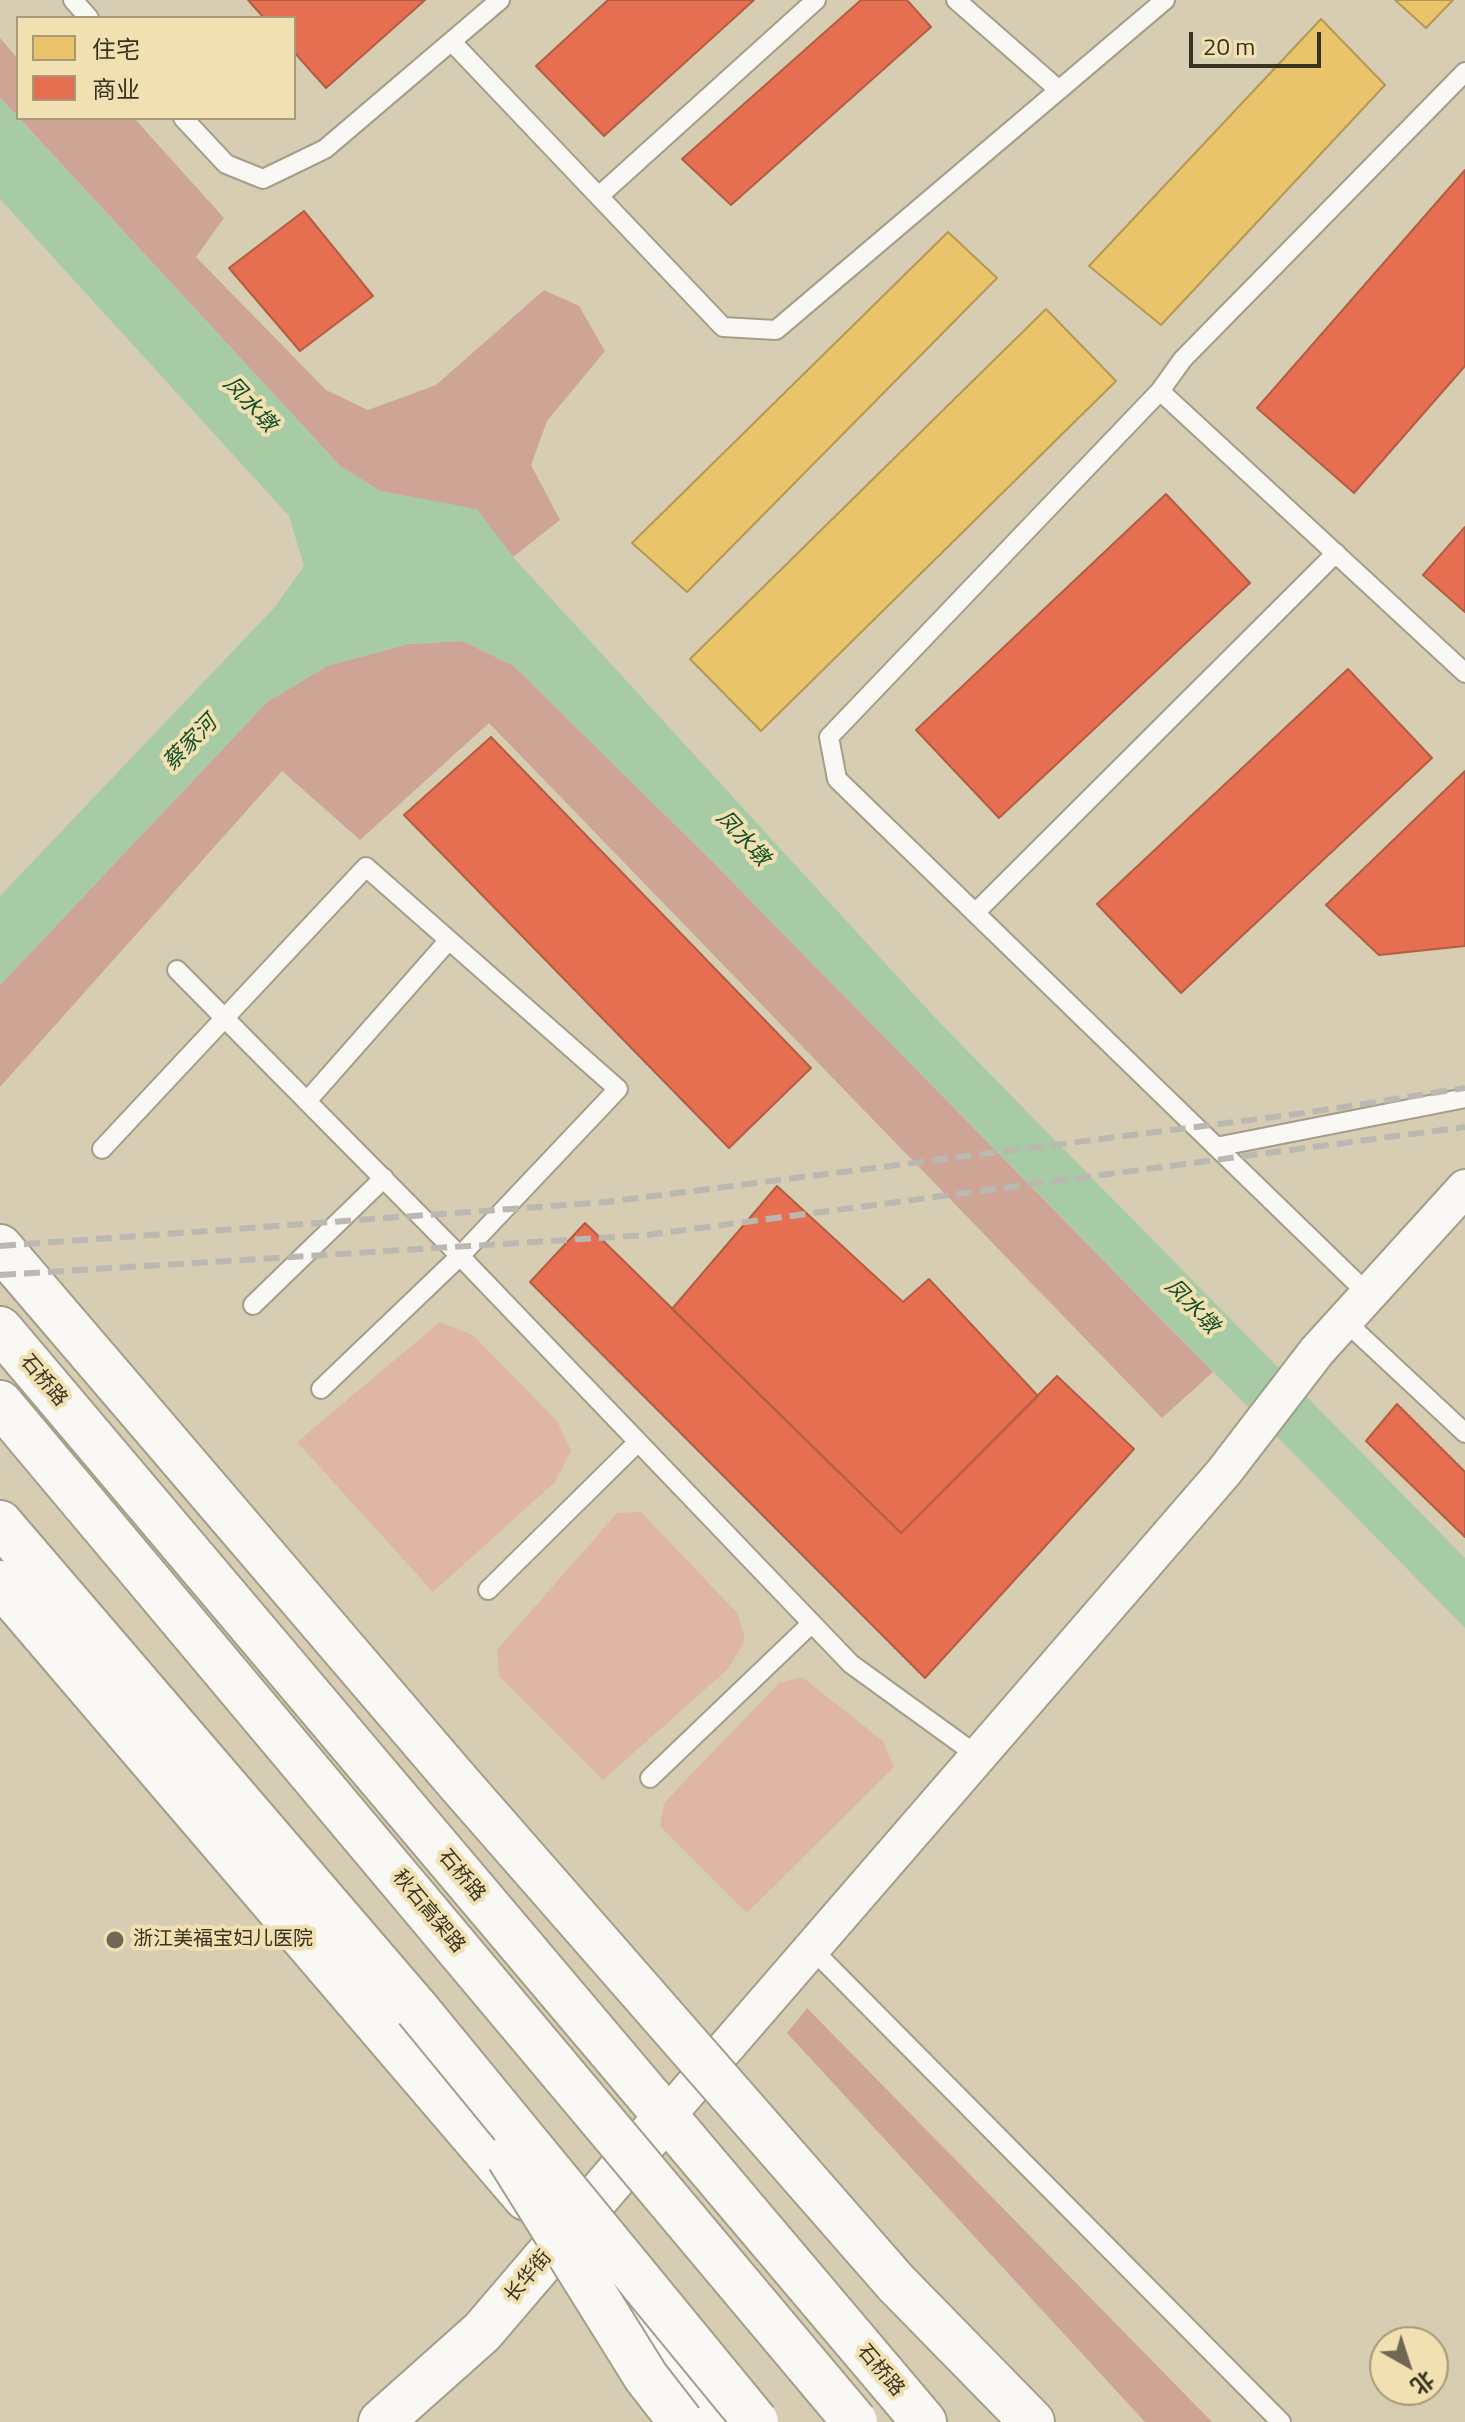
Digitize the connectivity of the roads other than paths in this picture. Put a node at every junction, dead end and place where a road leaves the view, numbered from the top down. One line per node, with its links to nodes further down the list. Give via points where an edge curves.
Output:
1 (73, 0): 6 (lane)
2 (500, 0): 7 (lane)
3 (816, 0): 11 (lane)
4 (956, 0): 9 (lane)
5 (1165, 0): 9 (lane)
6 (87, 16)
7 (452, 42): 10 (lane, via 325,149 263,179 226,164); 11 (lane)
8 (1465, 72): 12 (lane, via 1183,359)
9 (1059, 90): 11 (lane, via 776,330 723,327)
10 (185, 120)
11 (599, 196)
12 (1160, 391): 13 (lane); 15 (lane, via 829,737 837,779)
13 (1336, 553): 14 (lane); 15 (lane)
14 (1465, 673)
15 (975, 913): 21 (lane)
16 (449, 940): 18 (lane, via 366,867); 20 (lane); 26 (lane, via 618,1089)
17 (177, 970): 18 (lane)
18 (225, 1019): 20 (lane); 22 (lane)
19 (1465, 1098): 21 (lane)
20 (307, 1101): 23 (lane)
21 (1216, 1147): 28 (lane)
22 (102, 1149)
23 (384, 1178): 26 (lane); 27 (lane)
24 (1465, 1188): 28 (street)
25 (0, 1247): 44 (main road, bridge)
26 (460, 1256): 30 (lane); 33 (lane)
27 (253, 1305)
28 (1357, 1308): 32 (lane); 38 (street, via 1224,1472)
29 (0, 1329): 42 (main road, 石桥路)
30 (321, 1389)
31 (0, 1403): 49 (main road, 秋石高架路, bridge)
32 (1465, 1433)
33 (638, 1442): 36 (lane); 37 (lane)
34 (0, 1523): 41 (main road)
35 (0, 1583): 43 (main road)
36 (488, 1590)
37 (812, 1623): 38 (lane, via 851,1664); 39 (lane)
38 (978, 1756): 40 (street)
39 (650, 1778)
40 (811, 1948): 42 (street); 53 (lane)
41 (417, 2009): 46 (main road, bridge, via 646,2377); 48 (main road, bridge)
42 (665, 2118): 43 (main road, 长华街); 50 (main road, 石桥路)
43 (561, 2239): 45 (main road, 长华街, via 482,2332); 47 (main road)
44 (896, 2283): 51 (main road); 52 (main road)
45 (381, 2422)
46 (681, 2422)
47 (714, 2422)
48 (756, 2422)
49 (855, 2422)
50 (924, 2422)
51 (1006, 2422)
52 (1032, 2422)
53 (1281, 2422)

